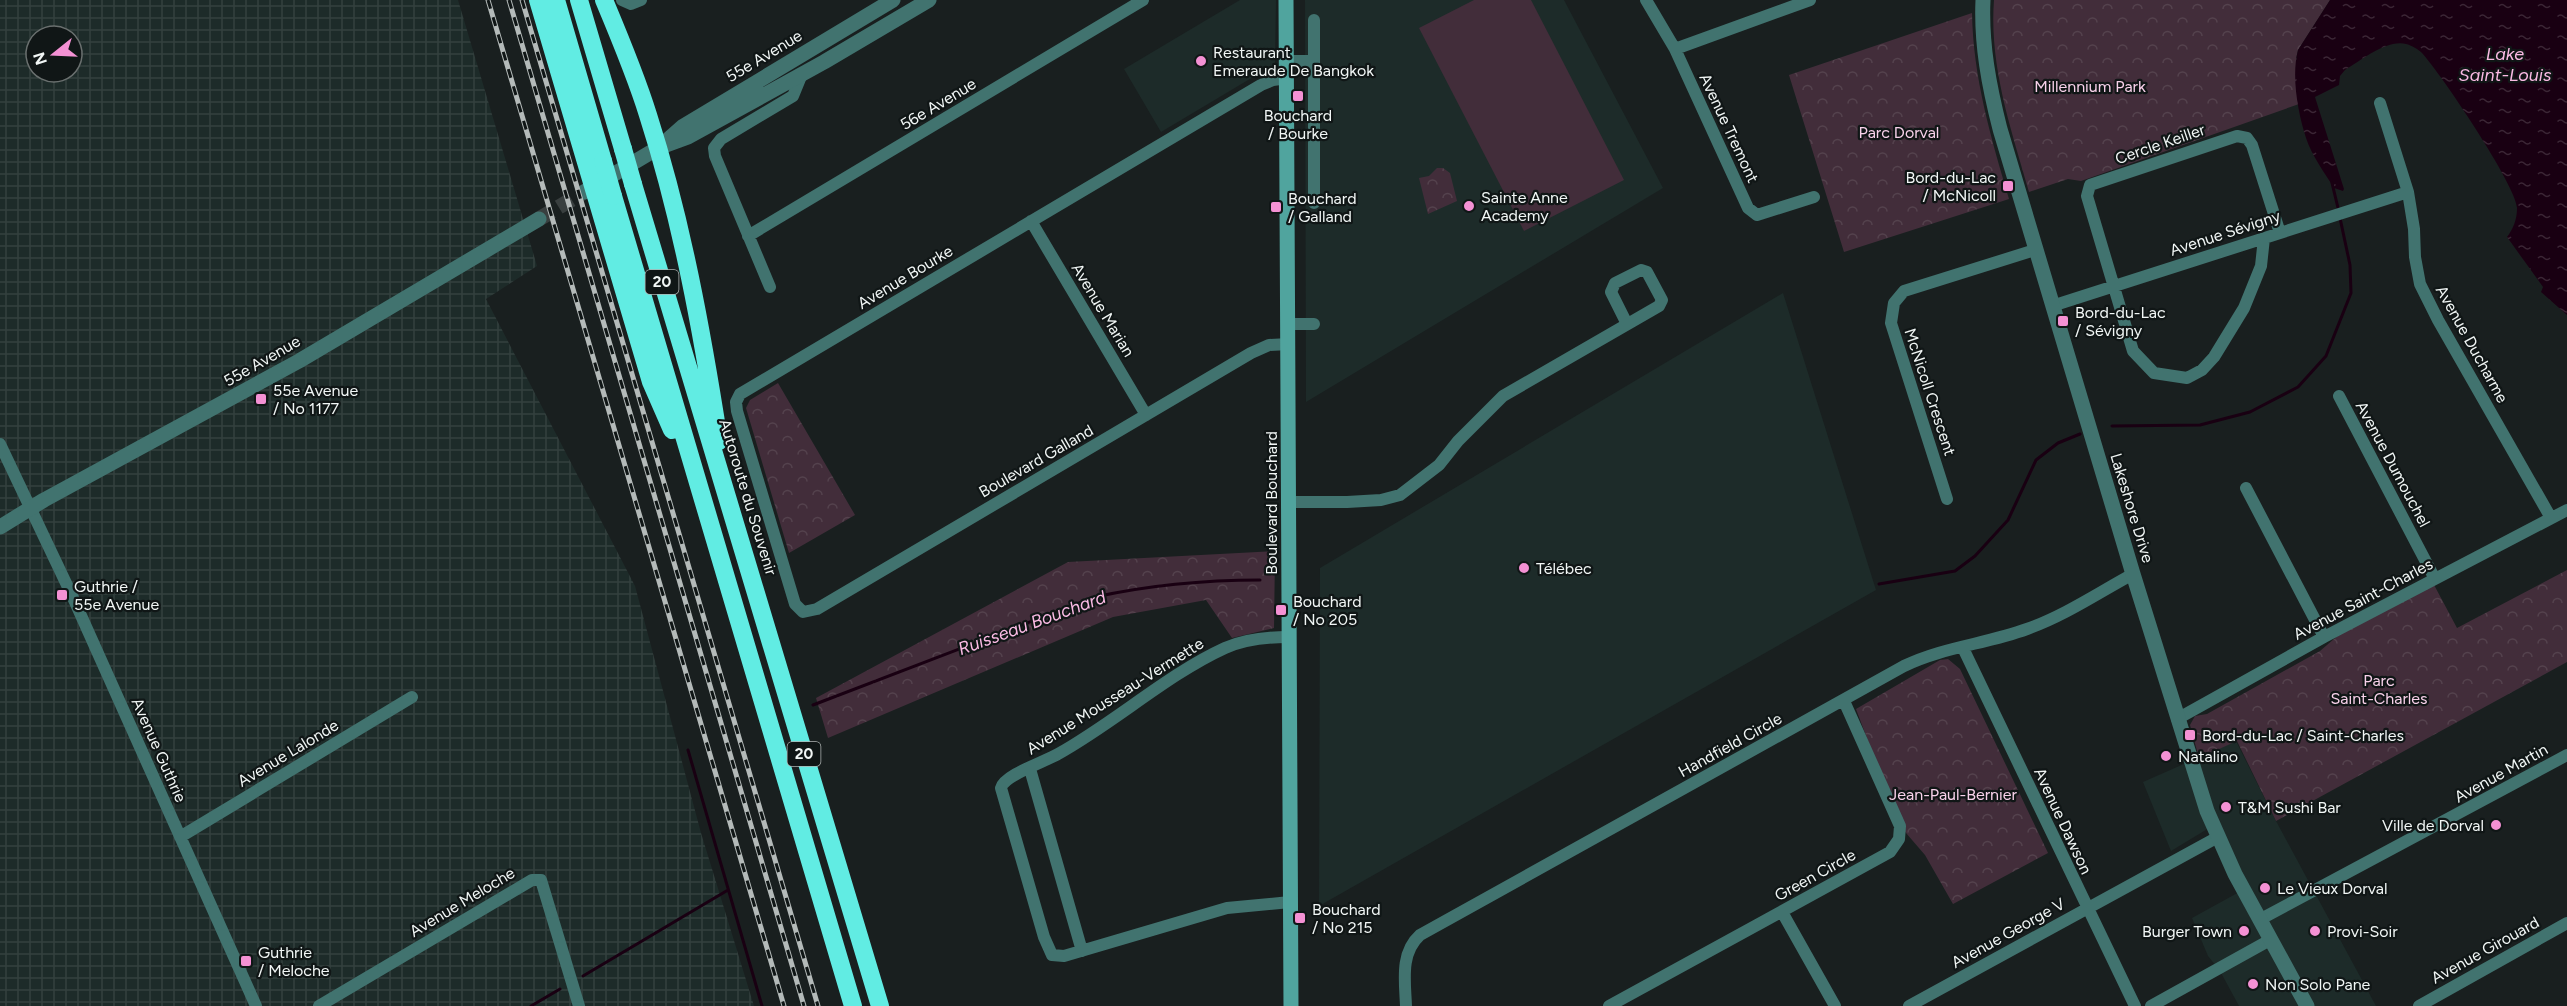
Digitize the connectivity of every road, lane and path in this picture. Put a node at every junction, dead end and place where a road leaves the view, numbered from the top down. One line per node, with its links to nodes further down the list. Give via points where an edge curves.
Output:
1 (538, 0): 21 (highway)
2 (556, 0): 48 (highway, 20, bridge)
3 (579, 0): 43 (highway, Autoroute du Souvenir / 20, bridge)
4 (604, 0): 20 (highway)
5 (893, 0): 20 (street, 55e Avenue, via 682,127)
6 (929, 0): 17 (street, 55e Avenue)
7 (1143, 0): 28 (street, 56e Avenue)
8 (1286, 0): 15 (main road, Boulevard Bouchard)
9 (1646, 0): 14 (street, Avenue Tremont)
10 (1810, 0): 12 (street)
11 (1983, 0): 30 (street, Lakeshore Drive, via 1983,42 1991,96)
12 (1789, 3): 14 (street)
13 (1314, 20): 16 (street)
14 (1675, 49): 23 (street, Avenue Tremont, via 1748,208 1757,216)
15 (1287, 61): 16 (street); 18 (main road, Boulevard Bouchard)
16 (1314, 61): 24 (street)
17 (802, 74): 20 (street, 55e Avenue, via 688,137); 28 (street, via 793,96 715,145 715,156)
18 (1287, 78): 26 (street, Avenue Bourke, via 1266,82); 34 (main road, Boulevard Bouchard)
19 (2380, 104): 22 (street, Avenue Ducharme)
20 (658, 148): 21 (street, 55e Avenue); 43 (highway, via 709,375)
21 (589, 189): 48 (highway, via 651,382)
22 (2408, 192): 27 (street, Avenue Sévigny); 47 (street, Avenue Ducharme, via 2420,284)
23 (1814, 197)
24 (1314, 202)
25 (539, 219): 45 (street, 55e Avenue, via 281,371)
26 (1031, 221): 39 (street, Avenue Marian); 52 (street, Avenue Bourke, via 738,398 737,411 791,594)
27 (2280, 233): 29 (street, Avenue Sévigny); 31 (street, Cercle Keiller, via 2252,145 2247,138 2229,138 2090,185 2087,196)
28 (748, 236): 32 (street)
29 (2264, 238): 31 (street, Avenue Sévigny); 31 (street, via 2261,266 2244,308 2214,357 2187,378 2154,373 2142,363 2133,351)
30 (2035, 250): 33 (street, Lakeshore Drive); 42 (street, McNicoll Crescent, via 1904,291 1894,303 1891,323)
31 (2113, 286): 33 (street, Avenue Sévigny)
32 (770, 287)
33 (2052, 306): 50 (street, Lakeshore Drive)
34 (1288, 324): 35 (street); 37 (main road, Boulevard Bouchard)
35 (1314, 324)
36 (1627, 324): 36 (street, via 1659,306 1662,300 1647,272 1641,270 1615,283 1611,292); 44 (street, via 1503,396 1439,465 1400,495 1381,500)
37 (1289, 344): 39 (street, Boulevard Galland, via 1262,348); 44 (main road, Boulevard Bouchard)
38 (2338, 396): 51 (street, Avenue Dumouchel)
39 (1146, 415): 52 (street, Boulevard Galland, via 828,603)
40 (0, 444): 45 (street, Avenue Guthrie)
41 (2246, 488): 54 (street)
42 (1947, 499)
43 (729, 501): 74 (highway, Autoroute du Souvenir / 20)
44 (1289, 502): 53 (main road, Boulevard Bouchard)
45 (30, 508): 49 (street, 55e Avenue); 61 (street, Avenue Guthrie)
46 (2567, 510): 47 (street, Avenue Saint-Charles)
47 (2551, 518): 51 (street, Avenue Saint-Charles)
48 (709, 521): 73 (highway, 20)
49 (0, 527)
50 (2133, 574): 55 (street, Handfield Circle, via 2049,620); 58 (street, Lakeshore Drive)
51 (2435, 579): 54 (street, Avenue Saint-Charles)
52 (803, 612)
53 (1288, 637): 60 (street, Avenue Mousseau-Vermette, via 1248,640 1216,653 1076,744); 63 (main road, Boulevard Bouchard)
54 (2324, 637): 58 (street, Avenue Saint-Charles)
55 (1963, 648): 57 (street, Handfield Circle, via 1920,658); 64 (street, Avenue Dawson)
56 (412, 697): 61 (street, Avenue Lalonde)
57 (1844, 701): 65 (street, Green Circle, via 1900,826 1899,839 1890,852); 76 (street, Handfield Circle, via 1420,935 1407,955)
58 (2178, 718): 62 (street, Lakeshore Drive)
59 (2567, 755): 66 (street, Avenue Martin)
60 (1030, 769): 69 (street, Avenue Mousseau-Vermette); 69 (street, Avenue Mousseau-Vermette, via 1011,776 1001,788 1049,951 1059,957)
61 (180, 837): 70 (street, Avenue Guthrie)
62 (2218, 837): 64 (street, Avenue George V); 66 (street, Lakeshore Drive)
63 (1290, 902): 69 (street, Avenue Mousseau-Vermette, via 1227,908); 75 (main road, Boulevard Bouchard)
64 (2087, 909): 79 (street, Avenue George V); 80 (street, Avenue Dawson)
65 (1782, 912): 77 (street, Green Circle); 78 (street)
66 (2259, 920): 68 (street, Lakeshore Drive)
67 (2567, 923): 83 (street, Avenue Girouard)
68 (2270, 940): 81 (street); 82 (street, Lakeshore Drive)
69 (1082, 951)
70 (256, 1006)
71 (319, 1006): 72 (street, Avenue Meloche, via 532,880 541,880 546,890)
72 (579, 1006)
73 (853, 1006)
74 (880, 1006)
75 (1291, 1006)
76 (1406, 1006)
77 (1609, 1006)
78 (1835, 1006)
79 (1910, 1006)
80 (2135, 1006)
81 (2151, 1006)
82 (2307, 1006)
83 (2419, 1006)

